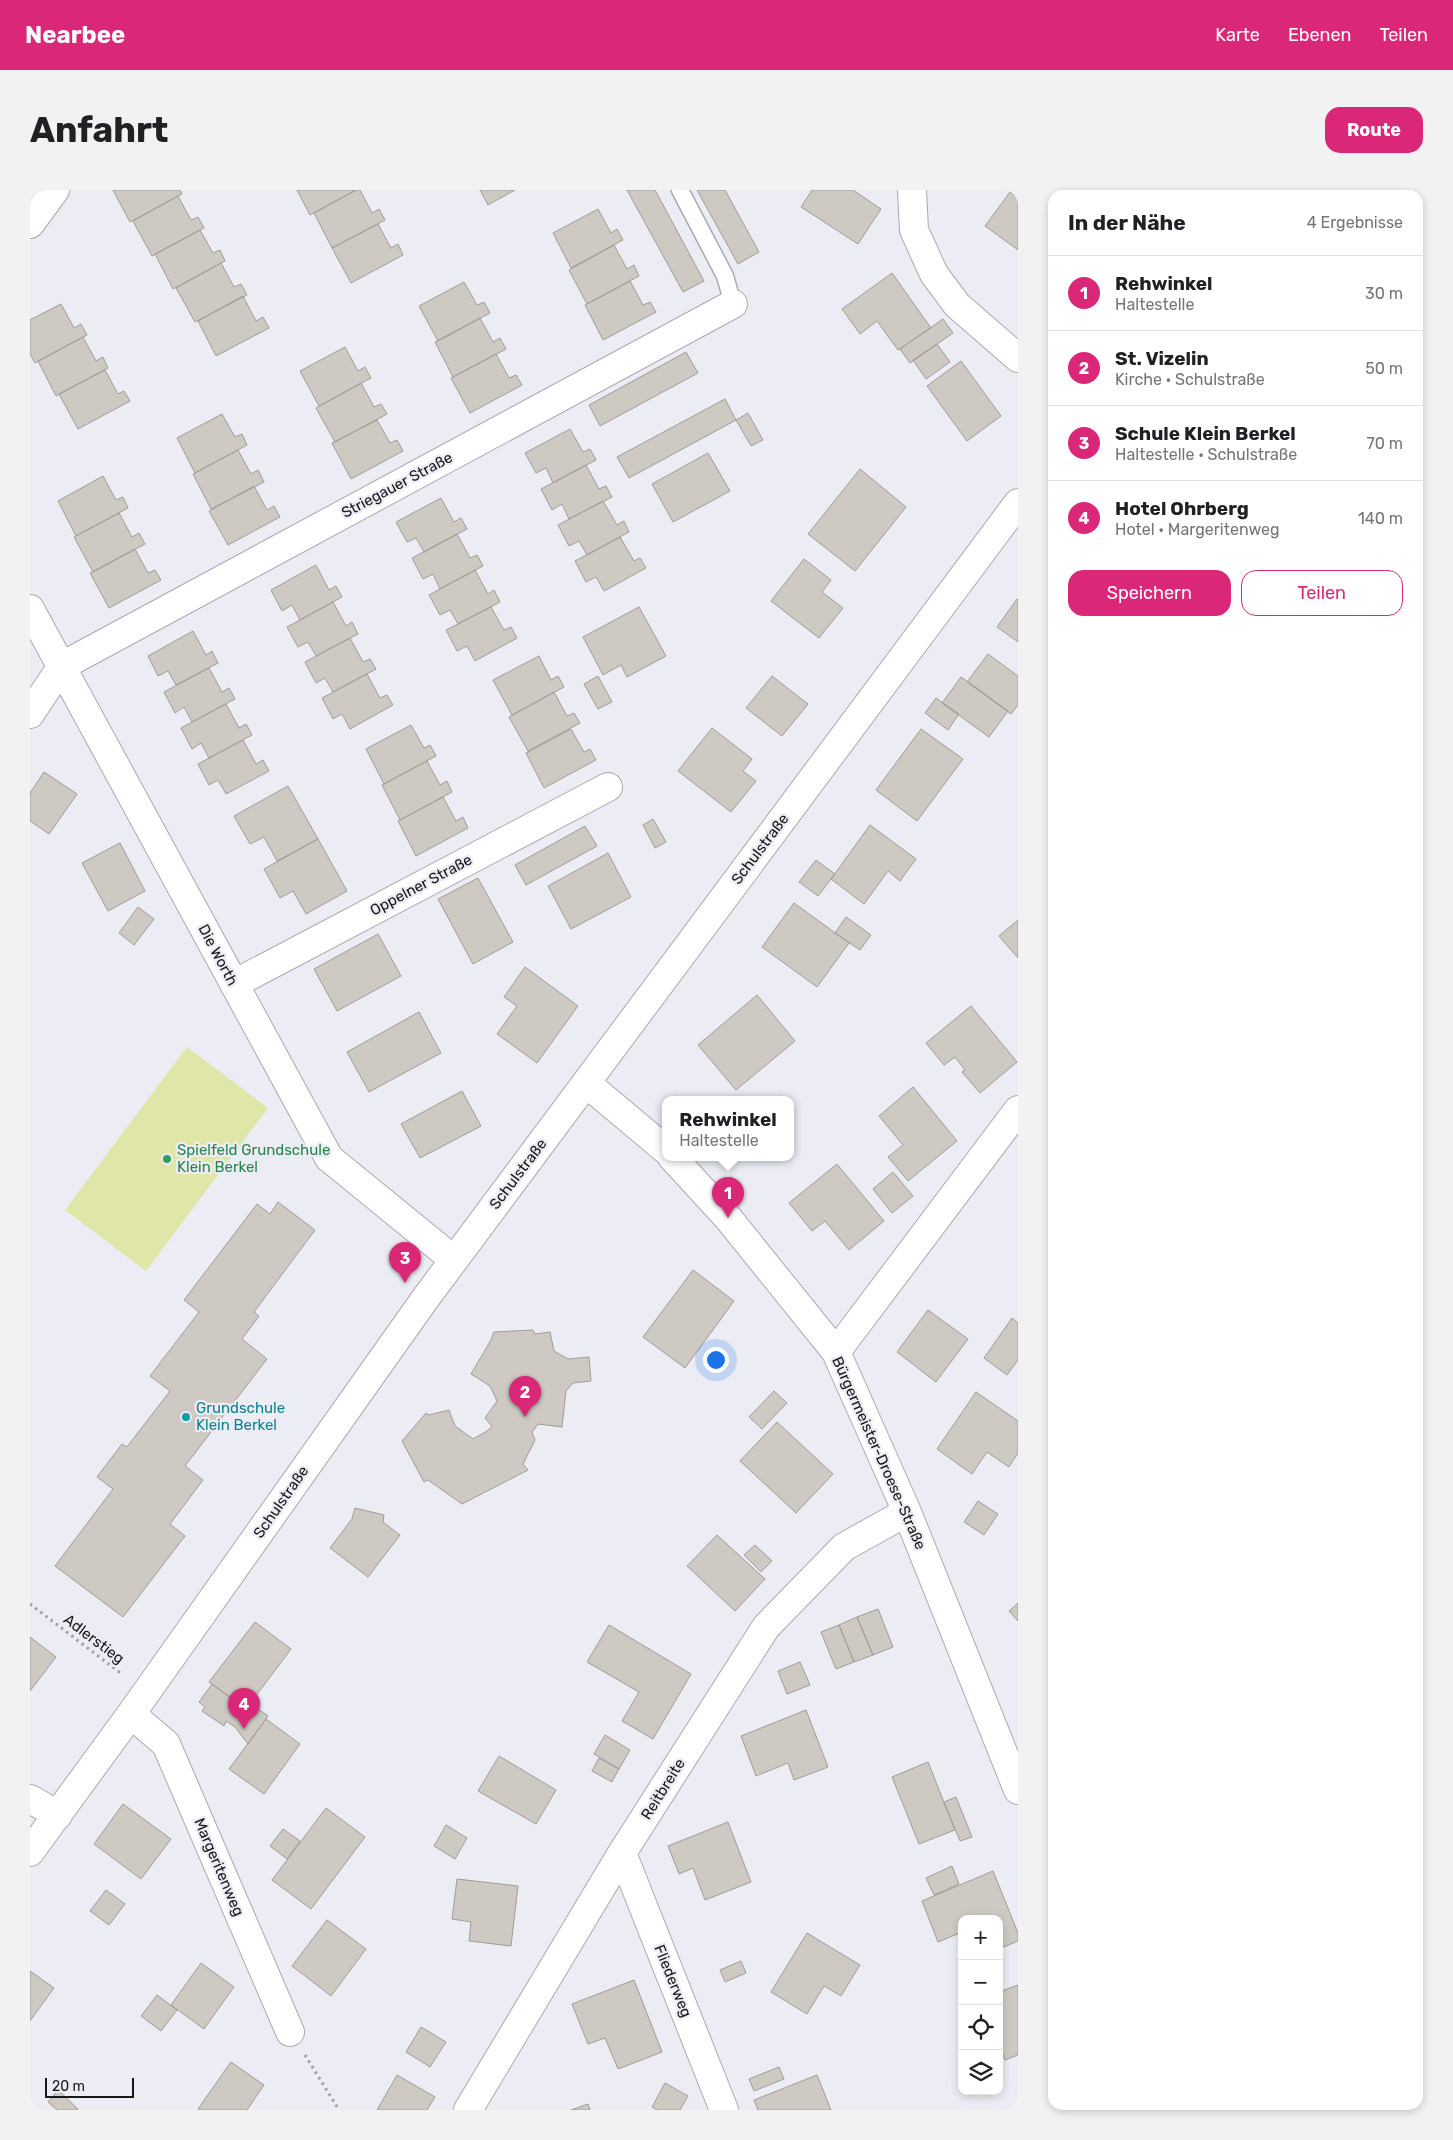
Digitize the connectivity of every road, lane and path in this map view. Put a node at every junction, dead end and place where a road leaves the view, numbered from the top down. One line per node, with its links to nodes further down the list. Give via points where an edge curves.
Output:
1 (54, 190): 4 (street)
2 (680, 190): 5 (lane, via 725,276)
3 (912, 190): 6 (street, via 914,230 934,274 957,305)
4 (30, 224)
5 (733, 304): 9 (street, Striegauer Straße)
6 (1018, 358)
7 (1018, 503): 13 (street, Schulstraße)
8 (30, 609): 9 (street, Die Worth)
9 (62, 666): 10 (street); 12 (street, Die Worth)
10 (30, 714)
11 (608, 787): 12 (street, Oppelner Straße)
12 (234, 984): 17 (street, Die Worth, via 329,1158)
13 (586, 1083): 15 (street); 17 (street, Schulstraße)
14 (1018, 1110): 18 (street)
15 (662, 1147)
16 (676, 1161): 18 (street, Bürgermeister-Droese-Straße, via 728,1218)
17 (454, 1260): 21 (street, Schulstraße)
18 (836, 1352): 19 (street, Bürgermeister-Droese-Straße)
19 (907, 1512): 22 (street, Bürgermeister-Droese-Straße); 26 (street, Reitbreite, via 844,1547 766,1627)
20 (30, 1604): 21 (path, Adlerstieg)
21 (138, 1703): 24 (street, Schulstraße); 27 (street, Margeritenweg, via 166,1744)
22 (1018, 1790)
23 (30, 1800): 24 (street)
24 (58, 1815): 25 (street, Schulstraße)
25 (30, 1852)
26 (622, 1853): 29 (street, Reitbreite); 30 (street, Fliederweg)
27 (290, 2032): 28 (path)
28 (339, 2110)
29 (468, 2110)
30 (724, 2110)

